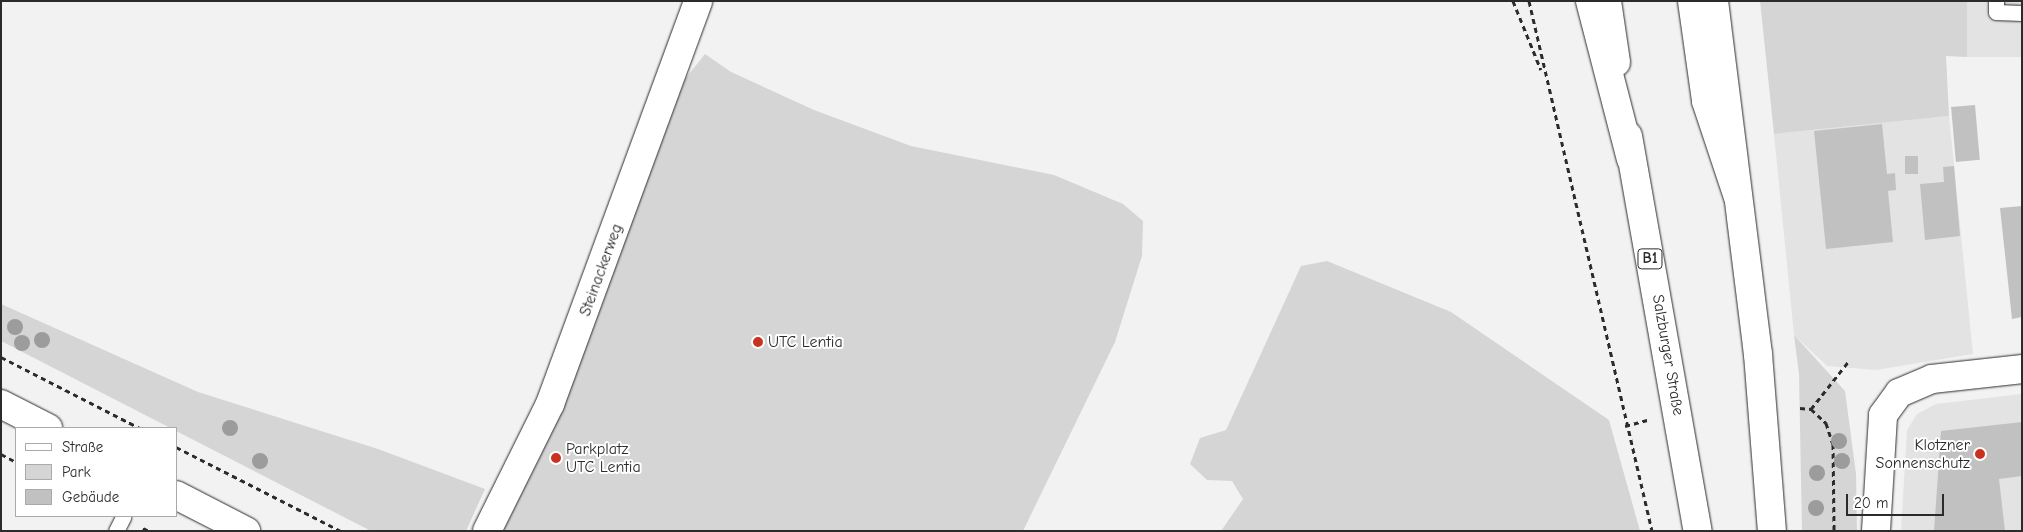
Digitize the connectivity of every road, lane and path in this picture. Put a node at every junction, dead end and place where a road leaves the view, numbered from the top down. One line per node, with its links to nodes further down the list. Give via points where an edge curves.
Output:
1 (698, 1): 31 (main road, Steinackerweg, via 550,404)
2 (1512, 1): 10 (path)
3 (1528, 1): 10 (path)
4 (1590, 1): 11 (main road)
5 (1607, 1): 11 (main road, Salzburger Straße / B1)
6 (1692, 1): 12 (main road, via 1706,101)
7 (1714, 1): 12 (main road)
8 (1996, 1): 9 (lane, via 1996,12)
9 (2022, 13)
10 (1543, 75): 20 (path)
11 (1631, 159): 33 (main road, Salzburger Straße / B1)
12 (1738, 196): 34 (main road, via 1758,354)
13 (1, 357): 22 (path)
14 (1848, 362): 18 (path)
15 (2022, 369): 36 (main road, via 1932,378 1899,393 1890,404 1882,431)
16 (1, 404): 21 (main road)
17 (1800, 408): 18 (path)
18 (1811, 409): 35 (path, via 1826,422 1833,444)
19 (1648, 420): 20 (path)
20 (1625, 426): 32 (path)
21 (46, 427)
22 (138, 427)
23 (178, 448): 30 (path)
24 (1, 454): 25 (path)
25 (15, 461)
26 (178, 495): 29 (main road)
27 (123, 517): 28 (lane)
28 (116, 531)
29 (246, 531)
30 (341, 531)
31 (487, 531)
32 (1652, 531)
33 (1698, 531)
34 (1772, 531)
35 (1834, 531)
36 (1876, 531)

